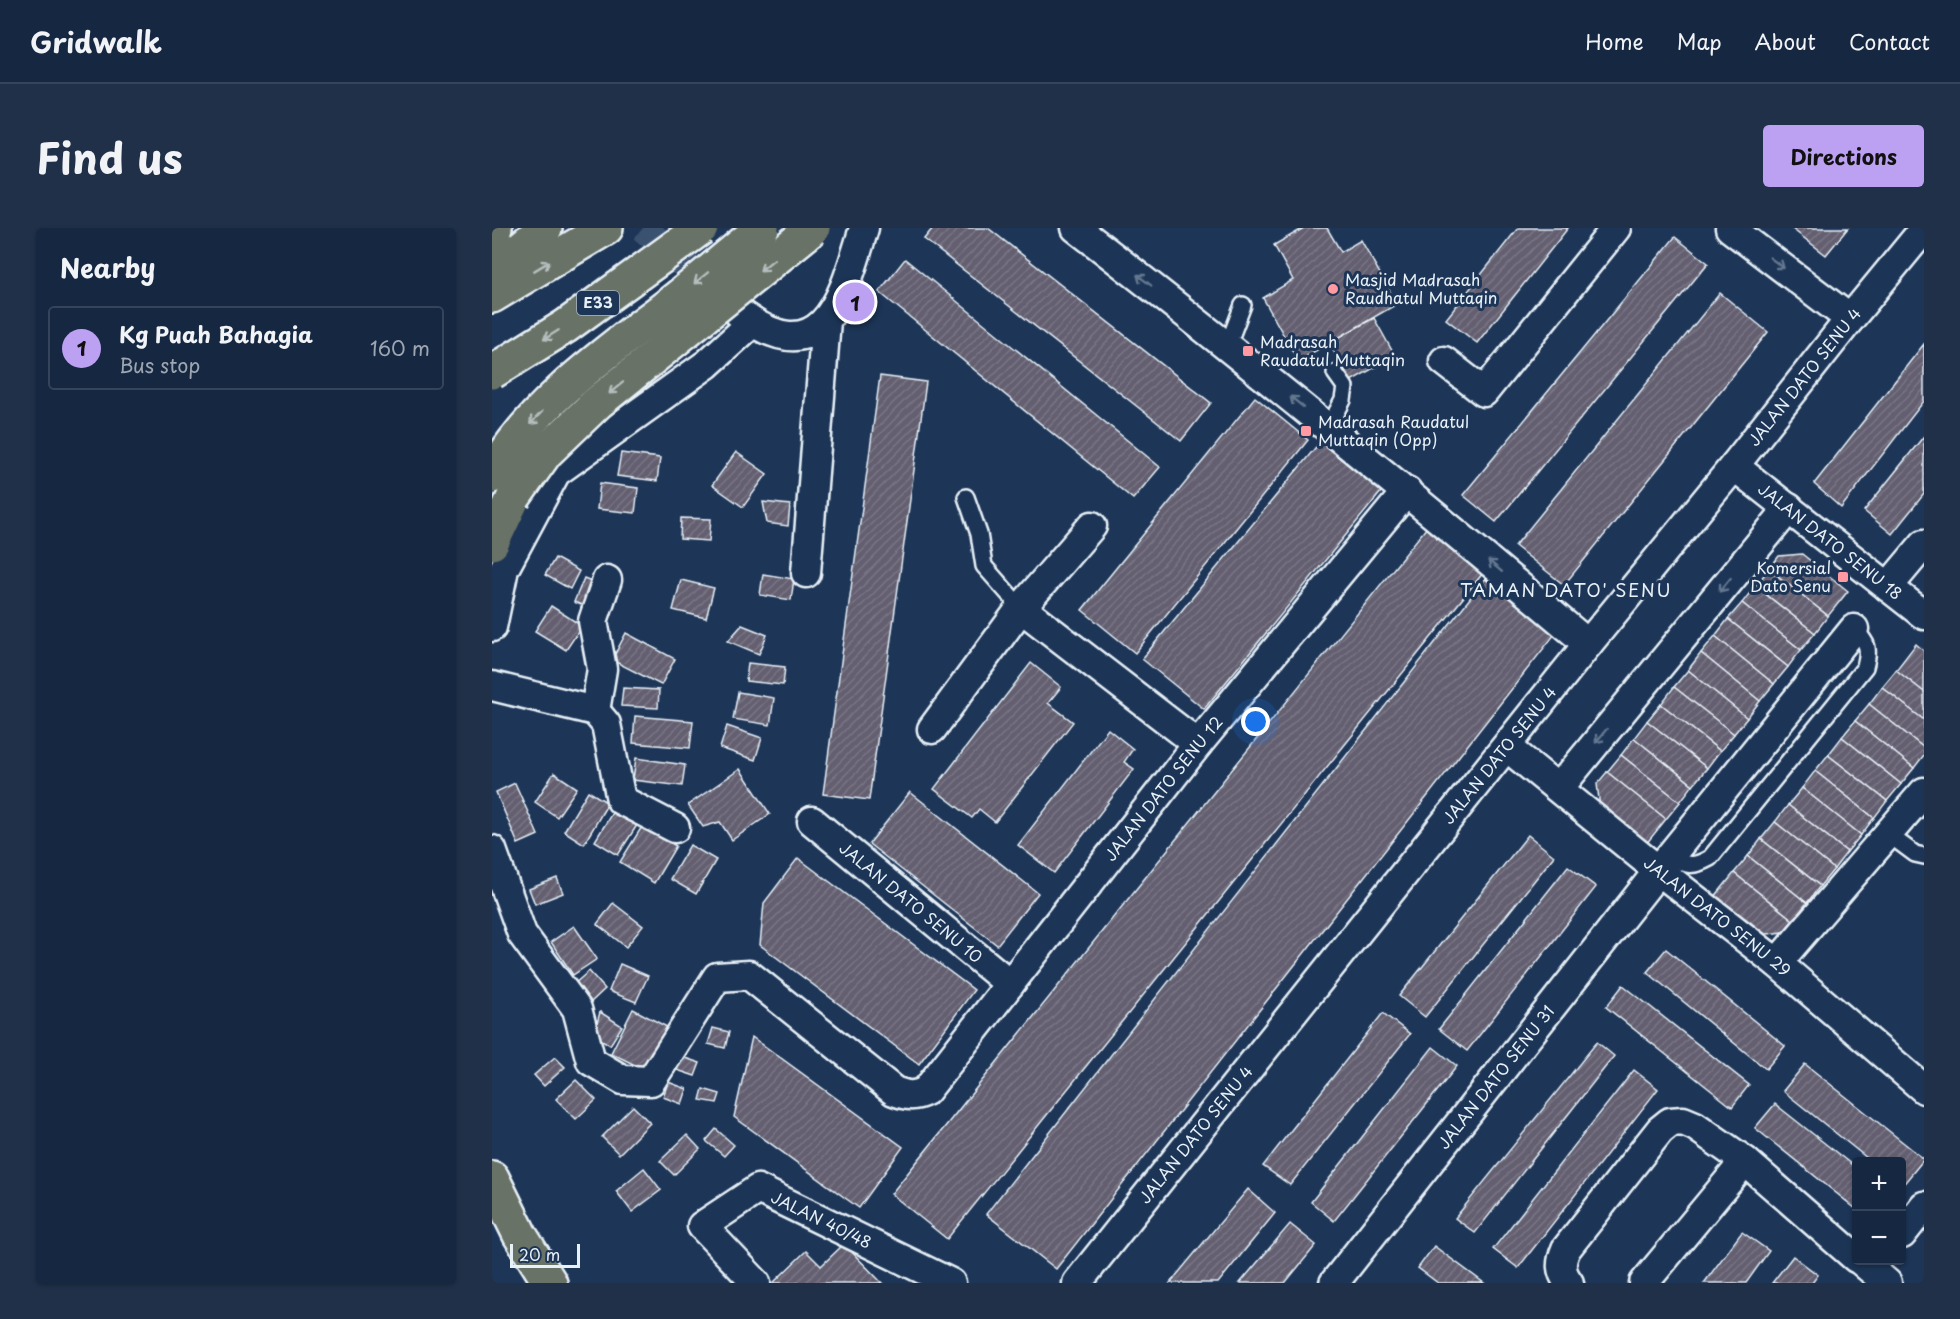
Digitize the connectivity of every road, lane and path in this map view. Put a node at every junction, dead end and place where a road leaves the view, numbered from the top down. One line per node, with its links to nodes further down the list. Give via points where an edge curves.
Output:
1 (545, 228): 11 (highway, via 521,248)
2 (606, 228): 12 (highway, one-way to 2)
3 (701, 228): 18 (highway, E33, one-way to 18, bridge, via 566,326)
4 (762, 228): 22 (highway, one-way to 22, bridge, via 563,391 501,459)
5 (813, 228): 22 (highway, one-way to 22, bridge, via 597,403)
6 (864, 228): 15 (street, via 843,293)
7 (1076, 228): 16 (street, one-way to 7)
8 (1616, 228): 17 (street, via 1484,392)
9 (1730, 228): 14 (street, one-way to 14)
10 (1924, 229): 14 (street, JALAN DATO SENU 4)
11 (492, 264)
12 (492, 296)
13 (1244, 305): 16 (lane, via 1233,334)
14 (1850, 319): 21 (street, JALAN DATO SENU 4)
15 (826, 321): 29 (street); 34 (street, via 813,332 795,337 776,335 743,316 707,364 556,472 504,569)
16 (1224, 343): 20 (street, one-way to 16)
17 (1444, 362)
18 (492, 372)
19 (1335, 373): 20 (lane, via 1345,387)
20 (1329, 428): 23 (street)
21 (1734, 466): 25 (street, JALAN DATO SENU 18); 36 (street, JALAN DATO SENU 4)
22 (503, 487): 27 (highway)
23 (1407, 491): 36 (street, one-way to 23); 40 (street, JALAN DATO SENU 12)
24 (966, 497): 32 (lane, via 979,534 984,566)
25 (1789, 508): 31 (street, JALAN DATO SENU 18); 42 (street, one-way to 42)
26 (1092, 526): 32 (street)
27 (492, 543)
28 (1924, 543): 31 (street)
29 (806, 573)
30 (607, 580): 38 (street, via 592,621 602,669)
31 (1888, 587): 33 (street, JALAN DATO SENU 18)
32 (1021, 608): 39 (street); 40 (street)
33 (1924, 615)
34 (492, 627)
35 (1854, 629): 49 (street, JALAN DATO SENU 31)
36 (1588, 644): 41 (street, JALAN DATO SENU 4)
37 (492, 686): 38 (street)
38 (595, 711): 45 (street, via 606,724 621,800)
39 (932, 729)
40 (1198, 744): 51 (street, JALAN DATO SENU 12)
41 (1507, 747): 42 (street, JALAN DATO SENU 29); 61 (street, JALAN DATO SENU 4)
42 (1558, 788): 49 (street, JALAN DATO SENU 29)
43 (1924, 792): 46 (street)
44 (812, 821): 51 (street, JALAN DATO SENU 10)
45 (675, 828)
46 (1888, 834): 48 (lane); 50 (street)
47 (492, 850): 51 (street, JALAN DATO SENU 12, via 522,933 577,1009 591,1061 623,1080 651,1081 717,977 749,975 894,1091 916,1096 926,1091)
48 (1924, 856)
49 (1664, 863): 50 (street, JALAN DATO SENU 29); 62 (street, JALAN DATO SENU 31)
50 (1777, 963): 52 (street, JALAN DATO SENU 29)
51 (1010, 984)
52 (1924, 1089)
53 (1745, 1161): 57 (street); 63 (street, via 1695,1126 1683,1121 1670,1122 1566,1249 1561,1261); 64 (street)
54 (492, 1178): 58 (highway, via 520,1235)
55 (1924, 1206): 56 (street)
56 (1906, 1229)
57 (1870, 1269)
58 (550, 1283)
59 (756, 1283): 60 (street, JALAN 40/48, via 702,1226 758,1189)
60 (951, 1283)
61 (1077, 1283)
62 (1334, 1283)
63 (1569, 1283)
64 (1644, 1283)

